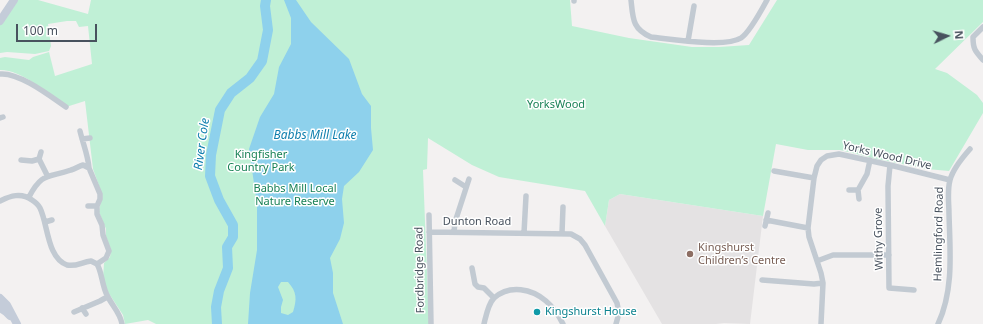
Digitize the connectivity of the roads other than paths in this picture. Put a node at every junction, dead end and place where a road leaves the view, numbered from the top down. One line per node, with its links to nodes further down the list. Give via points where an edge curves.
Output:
1 (14, 0): 5 (street)
2 (631, 0): 7 (street, via 633,20 642,34)
3 (767, 0): 7 (street, via 743,37 734,42)
4 (694, 6): 7 (street)
5 (0, 21)
6 (983, 27): 8 (street, via 973,37 973,45 974,51)
7 (688, 40)
8 (983, 60)
9 (0, 74): 10 (street, via 17,77)
10 (66, 107)
11 (80, 131): 13 (street)
12 (90, 138): 13 (street)
13 (82, 139): 20 (street)
14 (970, 149): 26 (street, Hemlingford Road, via 959,162)
15 (41, 152): 16 (street)
16 (39, 159): 17 (street); 22 (street)
17 (21, 160)
18 (870, 160): 19 (street, Yorks Wood Drive); 23 (street, Yorks Wood Drive, via 839,154 827,156 817,166); 29 (street, via 867,174)
19 (890, 165): 26 (street, Yorks Wood Drive); 46 (street, Withy Grove)
20 (89, 168): 22 (street, via 83,165); 35 (street, via 100,194)
21 (774, 171): 23 (street)
22 (47, 175): 31 (street, via 34,187)
23 (814, 178): 41 (street, Yorks Wood Drive)
24 (469, 179): 27 (street)
25 (455, 180): 27 (street)
26 (950, 180): 67 (street, Hemlingford Road, via 950,276 947,298)
27 (466, 187): 43 (street)
28 (849, 190): 29 (street)
29 (858, 190): 32 (street)
30 (526, 196): 44 (street, Dunton Road)
31 (29, 197): 33 (street, via 18,195); 40 (street, via 40,208)
32 (859, 199)
33 (0, 201)
34 (88, 206): 35 (street)
35 (97, 206): 48 (street, via 97,214 109,251 106,258)
36 (563, 206): 45 (street)
37 (768, 213): 41 (street, via 766,223)
38 (429, 215): 42 (street, Fordbridge Road)
39 (52, 220): 40 (street)
40 (45, 222): 48 (street, via 51,246 62,263 72,266 91,261)
41 (808, 228): 47 (street, Yorks Wood Drive)
42 (430, 232): 43 (street, Dunton Road); 62 (street, Fordbridge Road)
43 (454, 232): 44 (street, Dunton Road)
44 (524, 233): 45 (street, Dunton Road)
45 (562, 233): 65 (street, Dunton Road, via 571,234 585,245 616,302 619,313)
46 (889, 255): 47 (street, via 833,255); 52 (street, Withy Grove, via 889,288)
47 (817, 261): 51 (street, Yorks Wood Drive)
48 (97, 264): 53 (street)
49 (472, 268): 55 (street, via 474,284 484,288)
50 (762, 280): 51 (street)
51 (823, 283): 66 (street, Yorks Wood Drive)
52 (914, 290)
53 (107, 297): 57 (street); 61 (street, via 121,317)
54 (0, 298): 60 (street)
55 (494, 298): 63 (street); 64 (street, via 505,291 526,290 548,302)
56 (0, 308): 60 (street)
57 (82, 308): 58 (street); 59 (street)
58 (74, 312)
59 (86, 314)
60 (17, 323)
61 (122, 324)
62 (432, 324)
63 (484, 324)
64 (563, 324)
65 (616, 324)
66 (821, 324)
67 (938, 324)

